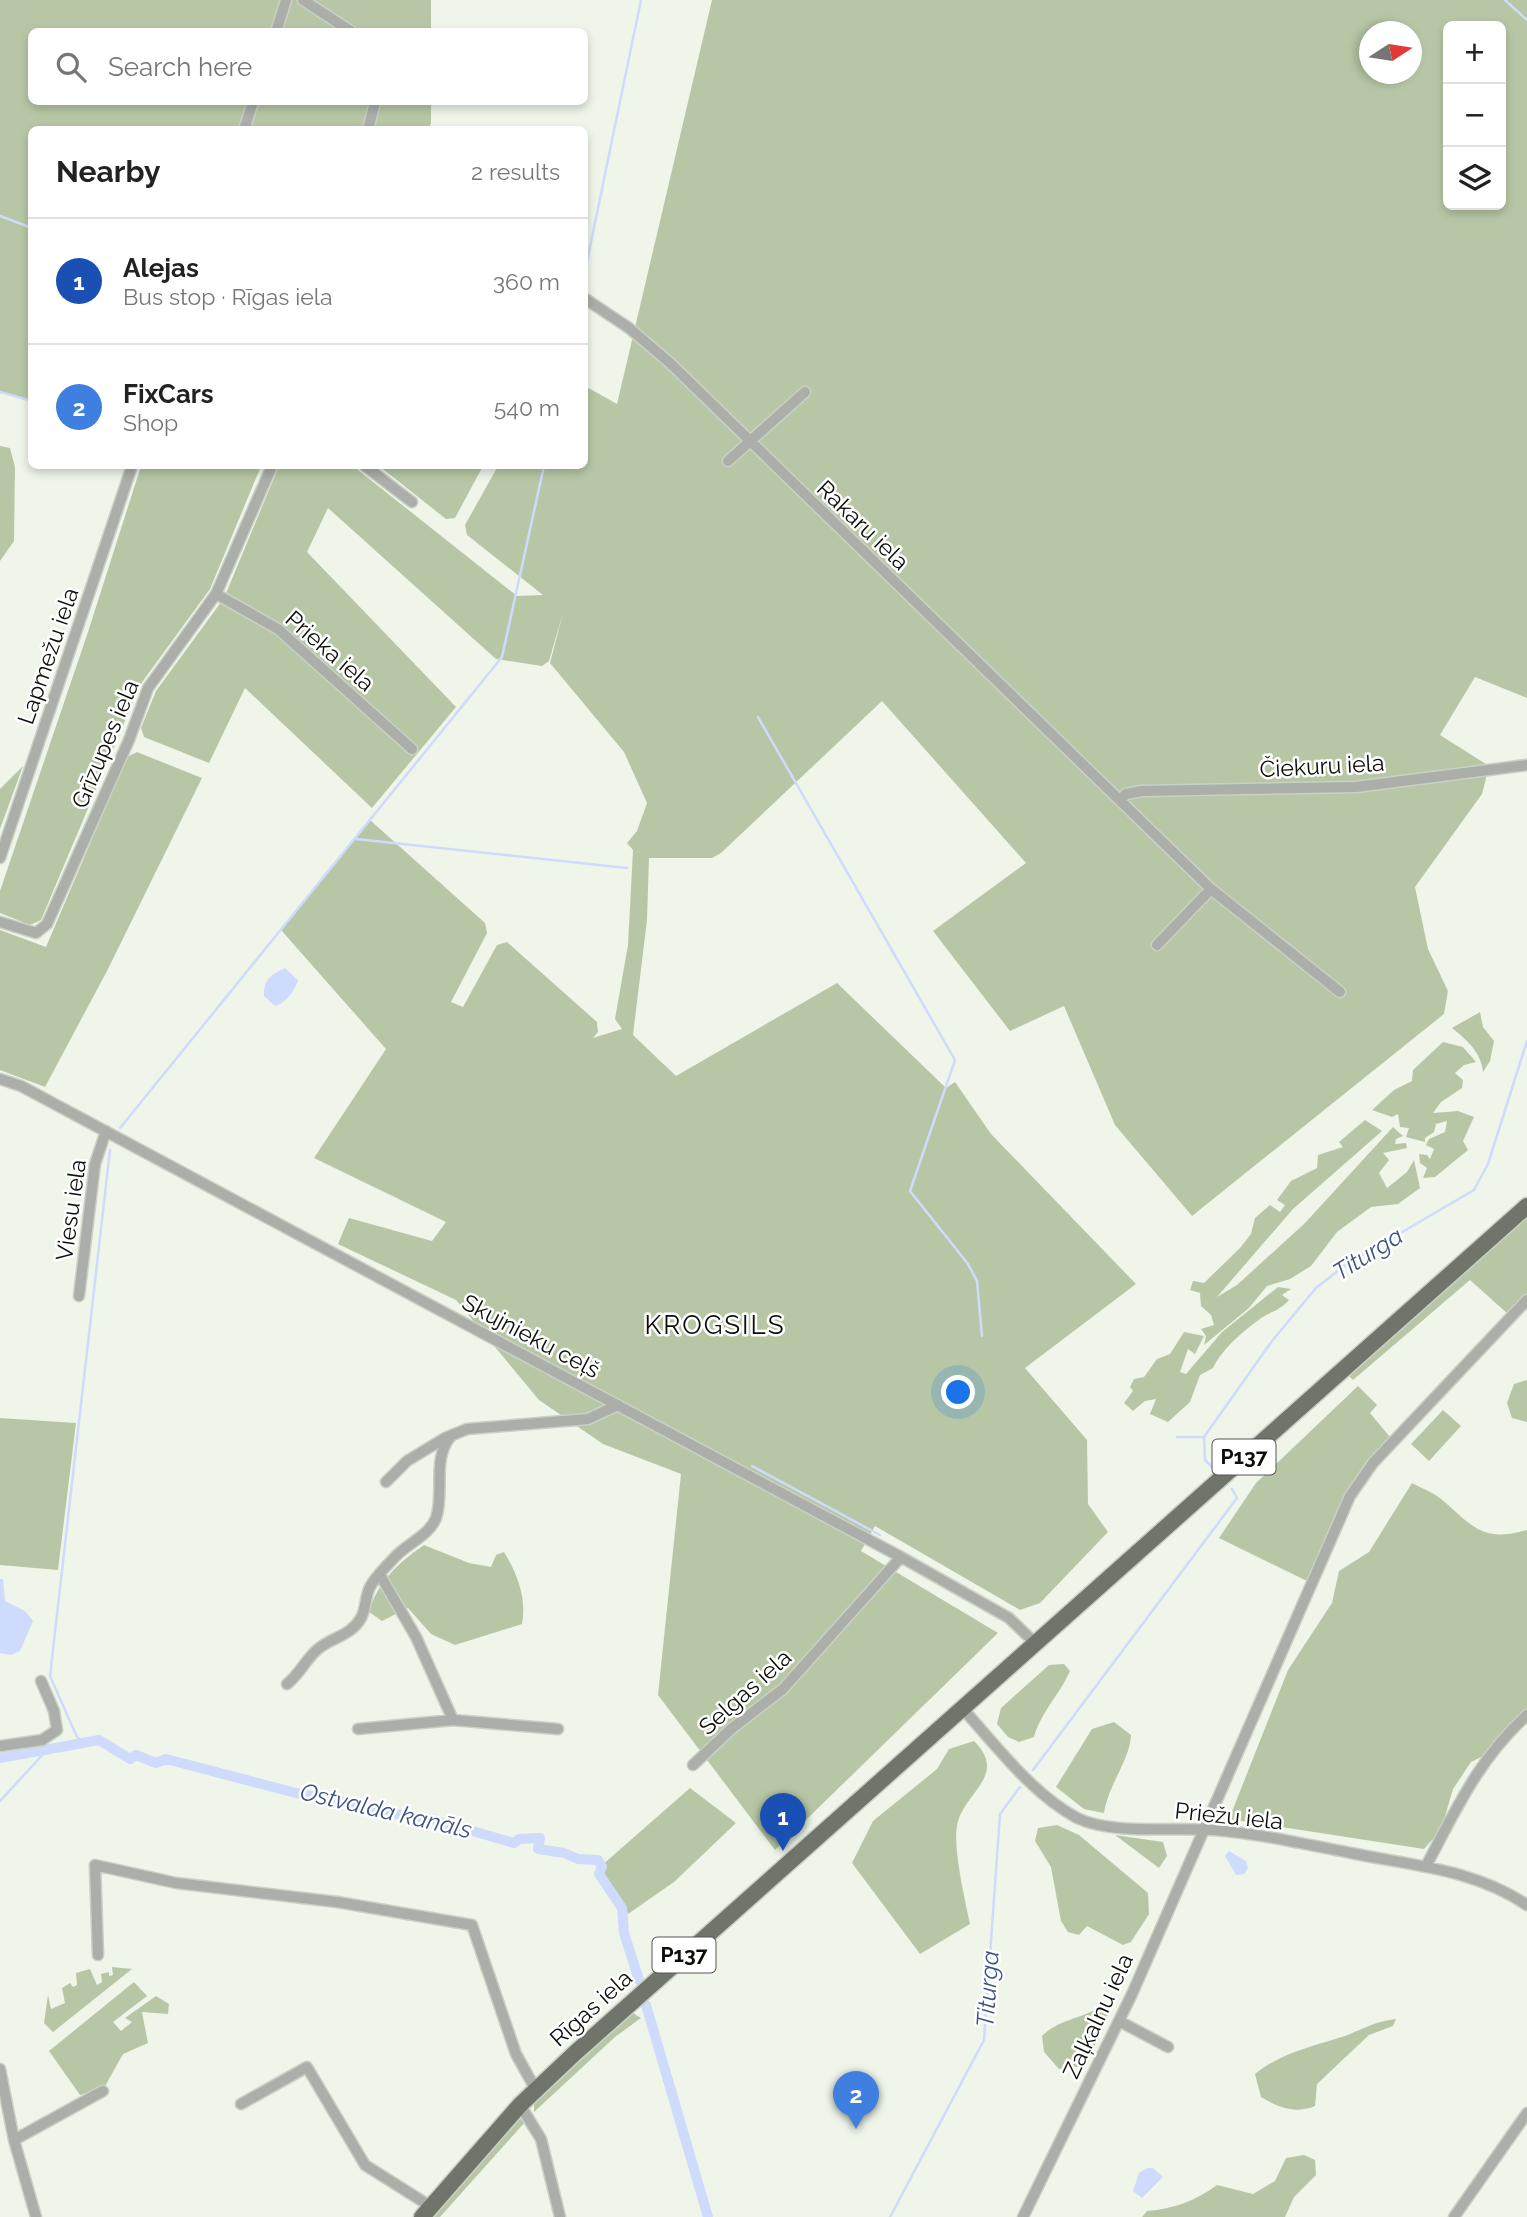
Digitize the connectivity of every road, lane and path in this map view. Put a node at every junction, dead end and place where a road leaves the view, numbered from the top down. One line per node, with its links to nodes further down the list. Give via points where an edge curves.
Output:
1 (286, 0): 3 (street)
2 (303, 0): 4 (street)
3 (277, 28)
4 (346, 28)
5 (252, 105): 7 (street)
6 (373, 105): 8 (street)
7 (245, 126)
8 (369, 126)
9 (588, 301): 11 (street, Rakaru iela, via 631,330)
10 (805, 392): 11 (street)
11 (750, 442): 12 (street); 20 (street, Rakaru iela)
12 (728, 461)
13 (131, 469): 21 (street, Lapmežu iela)
14 (271, 469): 17 (street, Grīzupes iela)
15 (369, 469): 16 (street)
16 (412, 502)
17 (216, 594): 18 (street, Prieka iela, via 278,629); 23 (street, Grīzupes iela, via 148,688 47,924 36,933)
18 (412, 749)
19 (1527, 765): 20 (street, Čiekuru iela, via 1356,787 1142,791)
20 (1120, 800): 22 (street, Rakaru iela)
21 (0, 858)
22 (1211, 889): 24 (street); 25 (street, Rakaru iela)
23 (0, 922)
24 (1157, 945)
25 (1340, 992)
26 (0, 1079): 27 (street, Skujnieku ceļš)
27 (106, 1131): 29 (street, Viesu iela, via 95,1164); 31 (street, Skujnieku ceļš)
28 (1527, 1206): 36 (main road, P137)
29 (79, 1296)
30 (1527, 1300): 46 (street, Zaļkalnu iela, via 1373,1463 1350,1496)
31 (618, 1405): 32 (street, via 588,1419 467,1429); 34 (street, Skujnieku ceļš)
32 (452, 1435): 33 (street, via 407,1461); 35 (street, via 445,1442 435,1518)
33 (386, 1482)
34 (901, 1557): 36 (street, Skujnieku ceļš, via 1009,1618); 45 (street, Selgas iela, via 783,1689)
35 (380, 1575): 38 (street, via 370,1588 361,1618 347,1634 321,1646 304,1661 299,1674); 41 (street)
36 (1035, 1643): 39 (main road, P137)
37 (41, 1681): 44 (street, via 57,1730 42,1740)
38 (287, 1684)
39 (962, 1708): 46 (street, Priežu iela, via 1039,1789 1079,1818 1100,1825); 53 (main road, Rīgas iela / P137)
40 (1527, 1715): 47 (street, via 1499,1741 1474,1776)
41 (453, 1720): 42 (street); 43 (street)
42 (358, 1729)
43 (558, 1729)
44 (0, 1746)
45 (693, 1765)
46 (1204, 1830): 47 (street, Priežu iela); 50 (street, Zaļkalnu iela)
47 (1426, 1866): 48 (street, Priežu iela, via 1467,1874)
48 (1527, 1905)
49 (98, 1955): 53 (street, via 95,1865 176,1883 337,1902 472,1925 516,2054)
50 (1119, 2021): 51 (street); 62 (street, Zaļkalnu iela)
51 (1168, 2048)
52 (0, 2069): 58 (street)
53 (536, 2090): 56 (main road, Rīgas iela / P137)
54 (103, 2091): 58 (street)
55 (241, 2104): 59 (street, via 306,2067 365,2165)
56 (520, 2105): 59 (main road, Rīgas iela / P137); 61 (street, via 541,2139)
57 (1527, 2113): 63 (street)
58 (14, 2140): 60 (street)
59 (426, 2211)
60 (36, 2217)
61 (560, 2217)
62 (1023, 2217)
63 (1454, 2217)

